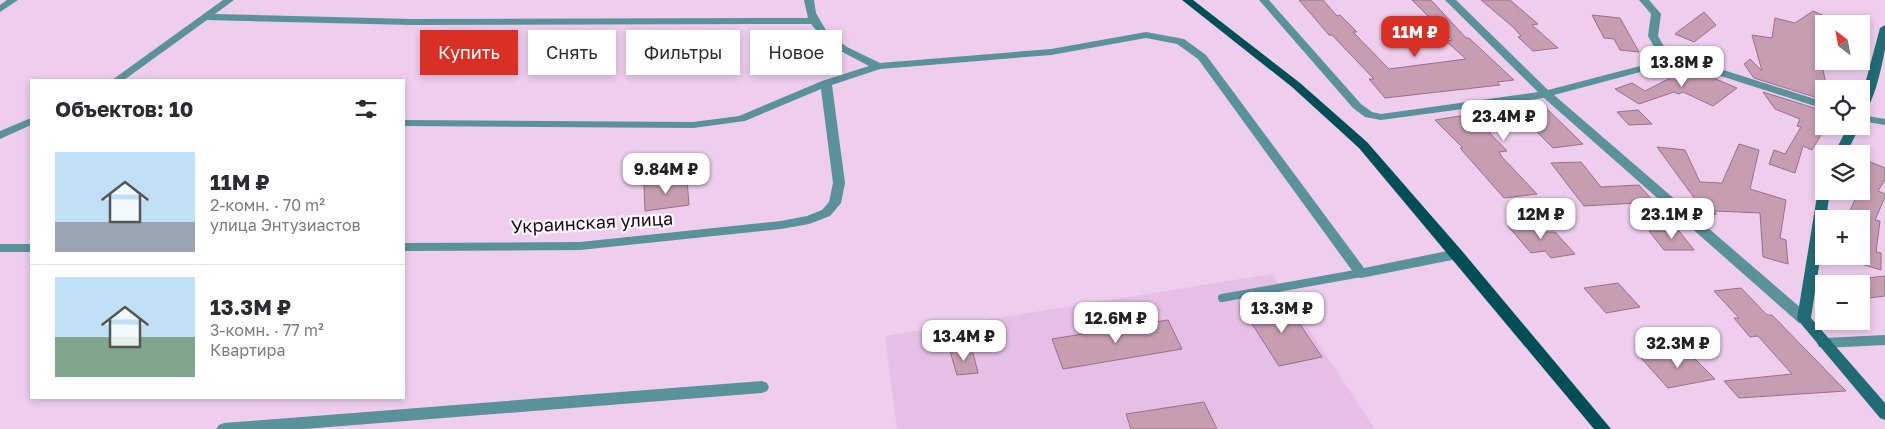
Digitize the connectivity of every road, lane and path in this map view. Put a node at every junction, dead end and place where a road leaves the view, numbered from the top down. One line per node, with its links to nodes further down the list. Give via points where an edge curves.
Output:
1 (13, 0): 8 (street)
2 (229, 0): 9 (street)
3 (809, 0): 10 (street)
4 (1187, 0): 28 (main road, via 1296,85 1363,145)
5 (1264, 0): 17 (street, via 1357,106 1369,115 1382,117)
6 (1450, 0): 17 (street)
7 (1646, 1): 12 (street, via 1656,14 1651,36)
8 (0, 9)
9 (205, 17): 10 (street, via 411,22); 14 (street)
10 (812, 21): 13 (street, via 822,35)
11 (1885, 28): 16 (street)
12 (1664, 54): 17 (street, via 1644,68); 18 (street)
13 (879, 66): 15 (street); 29 (street, via 1051,52 1127,37 1164,37 1180,41 1202,57)
14 (118, 79)
15 (826, 83): 22 (street, via 741,118 693,125); 25 (street, Украинская улица, via 839,182 835,203 826,213 809,220 580,246)
16 (1870, 88)
17 (1546, 94): 31 (street)
18 (1815, 103)
19 (1870, 120): 21 (street)
20 (30, 121): 23 (street)
21 (1885, 122)
22 (405, 123)
23 (0, 135)
24 (1822, 200): 31 (street)
25 (405, 247)
26 (0, 248): 27 (street)
27 (30, 248)
28 (1457, 254): 29 (street); 37 (main road)
29 (1361, 272): 30 (lane)
30 (1222, 298)
31 (1804, 319): 33 (street)
32 (1885, 340): 33 (street)
33 (1824, 342): 35 (street)
34 (762, 387): 36 (street)
35 (1885, 414)
36 (224, 429)
37 (1603, 429)

